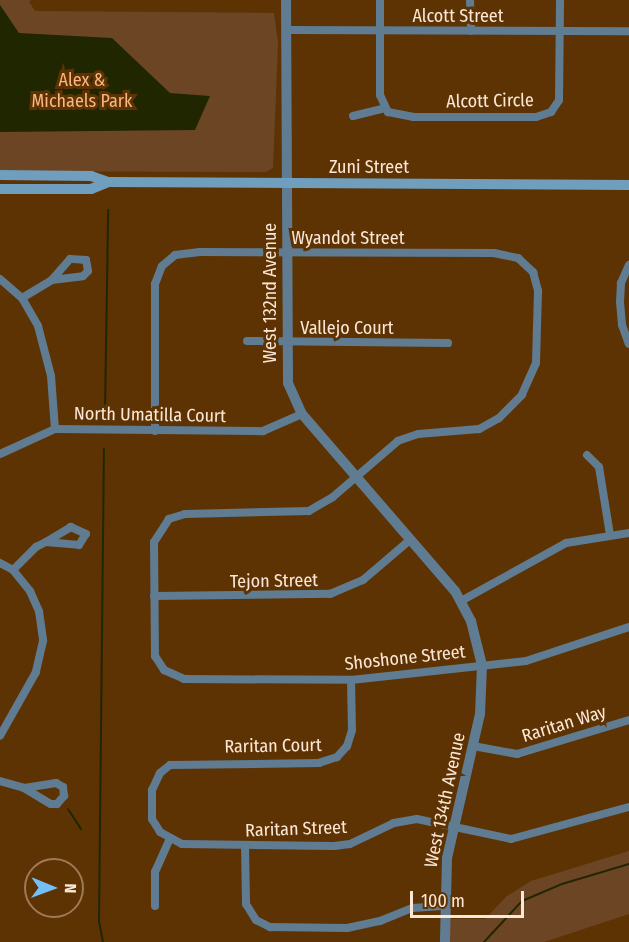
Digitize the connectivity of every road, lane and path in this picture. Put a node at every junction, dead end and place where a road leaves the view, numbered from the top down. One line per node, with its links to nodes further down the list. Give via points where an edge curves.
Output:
1 (285, 0): 5 (street, West 132nd Avenue)
2 (380, 0): 6 (street)
3 (470, 0): 7 (street)
4 (560, 0): 8 (street, Alcott Circle)
5 (287, 30): 6 (street, Alcott Street); 14 (street, West 132nd Avenue)
6 (381, 31): 7 (street, Alcott Street); 10 (street, via 380,95)
7 (471, 31): 8 (street, Alcott Street)
8 (560, 31): 9 (street, Alcott Street); 10 (street, Alcott Circle, via 560,95 556,113 536,117 412,117 393,115)
9 (629, 32)
10 (384, 108): 11 (street)
11 (353, 116)
12 (0, 175): 13 (main road, Zuni Street, via 91,176)
13 (108, 182): 14 (main road, Zuni Street); 16 (main road, Zuni Street, via 91,189)
14 (287, 183): 15 (main road, Zuni Street); 17 (street, West 132nd Avenue)
15 (629, 185)
16 (0, 189)
17 (286, 253): 23 (street, West 132nd Avenue); 28 (street, Wyandot Street, via 188,253 167,261 155,284); 31 (street, Wyandot Street, via 494,254 518,258 529,266 538,291 534,372 522,395 499,418 479,429 418,434 398,441)
18 (629, 265): 25 (street, via 621,283 620,302)
19 (0, 279): 21 (street)
20 (52, 280): 20 (street, via 83,276 88,271 86,260 70,259); 21 (street)
21 (22, 298): 27 (street, via 43,341)
22 (247, 341): 23 (street, Vallejo Court)
23 (286, 342): 24 (street, Vallejo Court); 26 (street, West 132nd Avenue, via 288,383)
24 (448, 343)
25 (629, 344)
26 (302, 414): 28 (street, North Umatilla Court, via 268,430); 31 (street, West 132nd Avenue)
27 (56, 429): 28 (street, North Umatilla Court); 29 (street, North Umatilla Court)
28 (155, 431)
29 (0, 454)
30 (587, 455): 33 (street, via 599,467)
31 (356, 477): 34 (street, West 132nd Avenue); 38 (street, via 324,503 302,512 183,514 169,519 157,533)
32 (629, 533): 33 (street)
33 (610, 535): 39 (street, via 557,547)
34 (411, 539): 38 (street, Tejon Street, via 363,580 330,594); 39 (street, West 132nd Avenue)
35 (46, 542): 35 (street, via 79,545 86,534 71,526); 37 (street)
36 (0, 563): 37 (street)
37 (13, 570): 44 (street, via 36,602 43,641 36,672)
38 (154, 596): 42 (street, Shoshone Street, via 155,656 164,670 178,678)
39 (461, 601): 41 (street, West 132nd Avenue, via 475,634)
40 (629, 627): 41 (street, Shoshone Street, via 533,660)
41 (482, 665): 42 (street, Shoshone Street); 45 (street, West 134th Avenue, via 482,698)
42 (351, 680): 50 (street, Raritan Court, via 352,730 347,746 337,757 319,763 175,763 157,778 151,801 154,824)
43 (629, 720): 45 (street, Raritan Way, via 517,754)
44 (0, 736)
45 (473, 746): 49 (street, West 134th Avenue)
46 (0, 781): 47 (street)
47 (24, 788): 47 (street, via 54,805 64,796 63,788 56,783)
48 (629, 807): 49 (street, Raritan Street, via 518,839)
49 (453, 826): 51 (street, Raritan Street, via 410,819 350,844); 53 (street, West 134th Avenue)
50 (169, 840): 51 (street, Raritan Street, via 182,844); 52 (street, via 155,872)
51 (244, 845): 53 (street, via 247,908 256,920 270,927 347,928 413,908)
52 (155, 906)
53 (445, 906): 54 (street, West 134th Avenue)
54 (445, 942)

